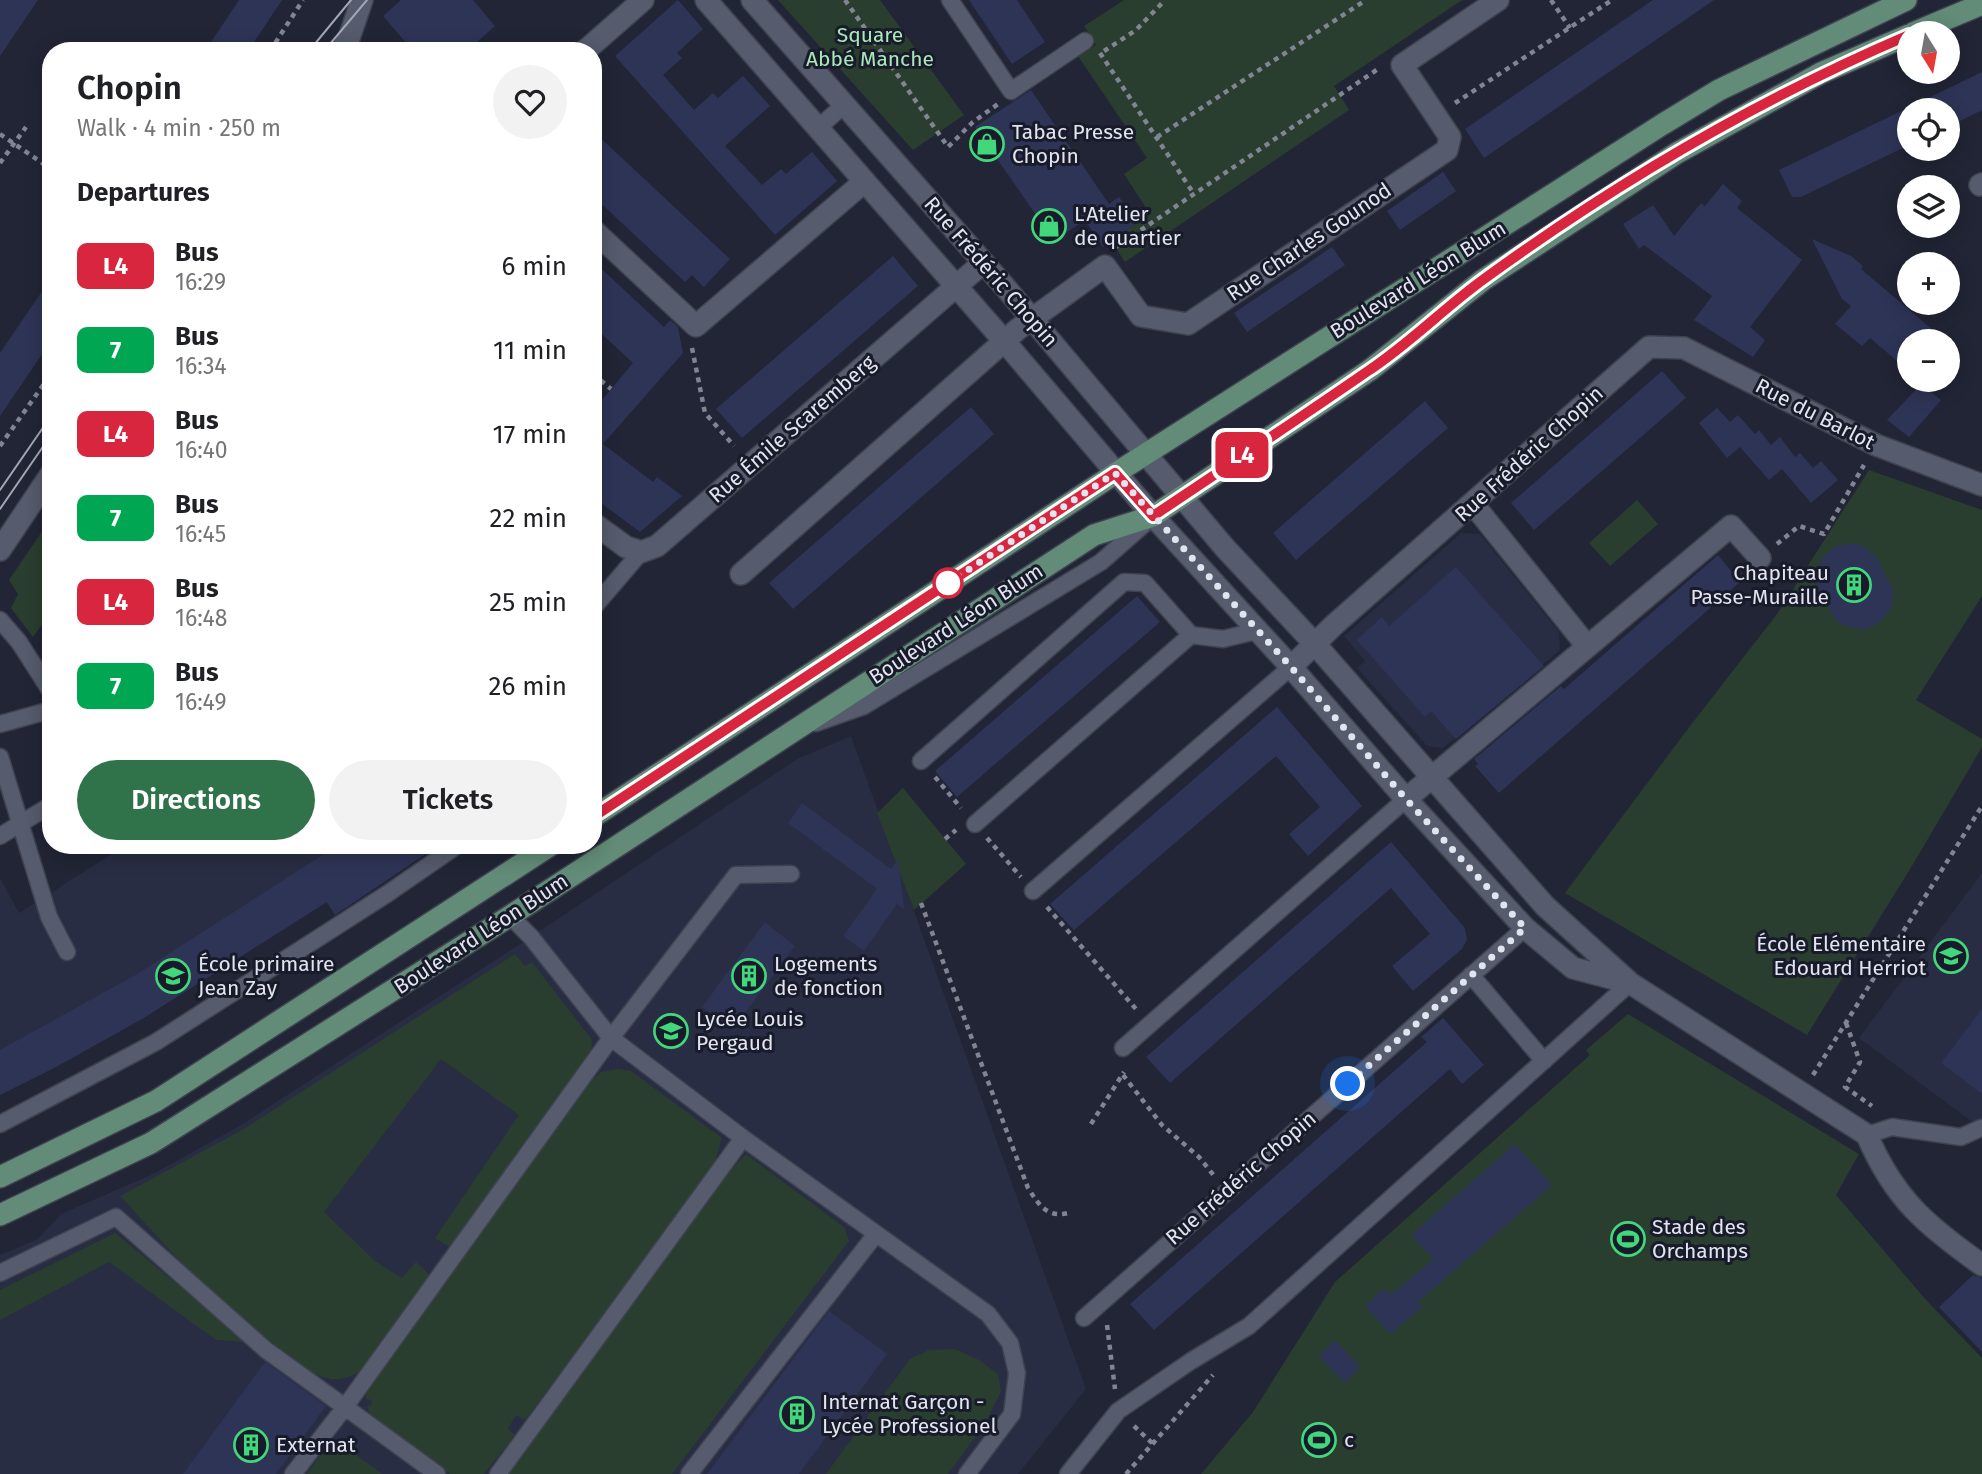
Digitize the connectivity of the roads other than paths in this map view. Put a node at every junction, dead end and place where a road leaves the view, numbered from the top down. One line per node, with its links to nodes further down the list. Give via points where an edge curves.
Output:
1 (362, 0): 12 (street)
2 (643, 0): 13 (street)
3 (706, 0): 15 (street, Rue Frédéric Chopin)
4 (752, 0): 14 (street, Rue Frédéric Chopin)
5 (950, 0): 11 (lane, via 1011,91)
6 (1498, 0): 20 (street, Rue Charles Gounod, via 1402,65 1450,137 1447,150 1188,324 1141,316 1105,266)
7 (1906, 0): 23 (main road, Boulevard Léon Blum, via 1708,97)
8 (1982, 4): 9 (main road, Boulevard Léon Blum)
9 (1942, 21)
10 (1897, 40): 27 (main road, Boulevard Léon Blum, via 1821,73 1687,147 1563,226 1483,280 1370,370)
11 (1085, 41)
12 (347, 42)
13 (596, 42)
14 (845, 104): 15 (lane); 18 (street, Rue Frédéric Chopin)
15 (817, 129): 16 (street, Rue Frédéric Chopin)
16 (864, 181): 17 (street, via 696,326); 19 (street, Rue Frédéric Chopin)
17 (602, 238)
18 (984, 263): 19 (street, Rue Émile Scaremberg); 20 (street, Rue Frédéric Chopin)
19 (957, 287): 21 (street, Rue Frédéric Chopin); 33 (street, Rue Émile Scaremberg, via 657,546)
20 (1031, 318): 21 (street); 23 (street, Rue Frédéric Chopin)
21 (1005, 341): 24 (street, Rue Frédéric Chopin); 36 (street, Rue Frédéric Chopin)
22 (1649, 347): 25 (street, Rue du Barlot, via 1684,348 1876,445); 28 (street, Rue Frédéric Chopin)
23 (1144, 455): 24 (main road, Boulevard Léon Blum); 27 (street, Rue Frédéric Chopin)
24 (1115, 473): 29 (street, Rue Frédéric Chopin); 52 (main road, Boulevard Léon Blum)
25 (1982, 485)
26 (42, 487): 32 (street)
27 (1181, 497): 29 (main road, Boulevard Léon Blum); 31 (street, Rue Frédéric Chopin)
28 (1473, 504): 41 (street, Rue Frédéric Chopin); 42 (street)
29 (1153, 516): 35 (street, Rue Frédéric Chopin); 61 (main road, Boulevard Léon Blum, via 1094,535)
30 (602, 530): 33 (street)
31 (1226, 548): 35 (street); 41 (street, Rue Frédéric Chopin)
32 (0, 550)
33 (641, 552): 37 (lane)
34 (1760, 558): 42 (street, via 1731,526)
35 (1201, 568): 39 (street, Rue Frédéric Chopin)
36 (741, 574)
37 (602, 598)
38 (0, 620): 44 (lane)
39 (1256, 631): 40 (lane, via 1223,639); 43 (street, Rue Frédéric Chopin)
40 (1191, 635): 48 (lane, via 1145,583 1124,582); 54 (lane)
41 (1314, 643): 43 (street, Rue Frédéric Chopin); 49 (street, Rue Frédéric Chopin)
42 (1587, 646): 49 (street)
43 (1291, 667): 50 (street, Rue Frédéric Chopin); 59 (lane, Rue Frédéric Chopin)
44 (42, 678)
45 (42, 712): 46 (lane)
46 (0, 724)
47 (0, 757): 53 (lane)
48 (920, 761)
49 (1433, 778): 50 (street); 60 (street, Rue Frédéric Chopin)
50 (1406, 799): 62 (street, Rue Frédéric Chopin); 67 (lane)
51 (42, 811): 53 (lane)
52 (602, 811)
53 (20, 824): 55 (lane); 63 (lane, via 49,916)
54 (975, 824)
55 (0, 836)
56 (445, 854): 69 (lane, via 156,1042)
57 (537, 854): 73 (main road, Boulevard Léon Blum, via 156,1101)
58 (791, 874): 66 (lane, via 736,875)
59 (1033, 891)
60 (1545, 905): 62 (street, Rue Frédéric Chopin); 65 (street, Rue Frédéric Chopin)
61 (510, 916): 66 (lane); 74 (main road, Boulevard Léon Blum, via 151,1143)
62 (1525, 928): 64 (lane, Rue Frédéric Chopin); 65 (street, Rue Frédéric Chopin, via 1573,968)
63 (67, 952)
64 (1471, 975): 68 (lane); 78 (lane, Rue Frédéric Chopin)
65 (1630, 983): 68 (lane); 71 (street, Rue Frédéric Chopin, via 1802,1093)
66 (611, 1038): 72 (lane); 79 (lane)
67 (1123, 1048)
68 (1544, 1061): 85 (lane, via 1249,1326 1118,1411)
69 (0, 1124)
70 (1981, 1128): 71 (lane, via 1961,1137 1892,1127)
71 (1877, 1132): 76 (street, via 1881,1167 1898,1192 1934,1231)
72 (743, 1138): 75 (lane); 82 (lane)
73 (4, 1173)
74 (0, 1215)
75 (876, 1234): 83 (lane); 84 (lane, via 988,1314 1010,1343 1017,1373 1012,1414)
76 (1982, 1265)
77 (0, 1273): 79 (lane, via 116,1217 267,1350)
78 (1084, 1318)
79 (345, 1407): 80 (lane); 81 (lane)
80 (293, 1474)
81 (437, 1474)
82 (498, 1474)
83 (689, 1474)
84 (967, 1474)
85 (1068, 1474)

